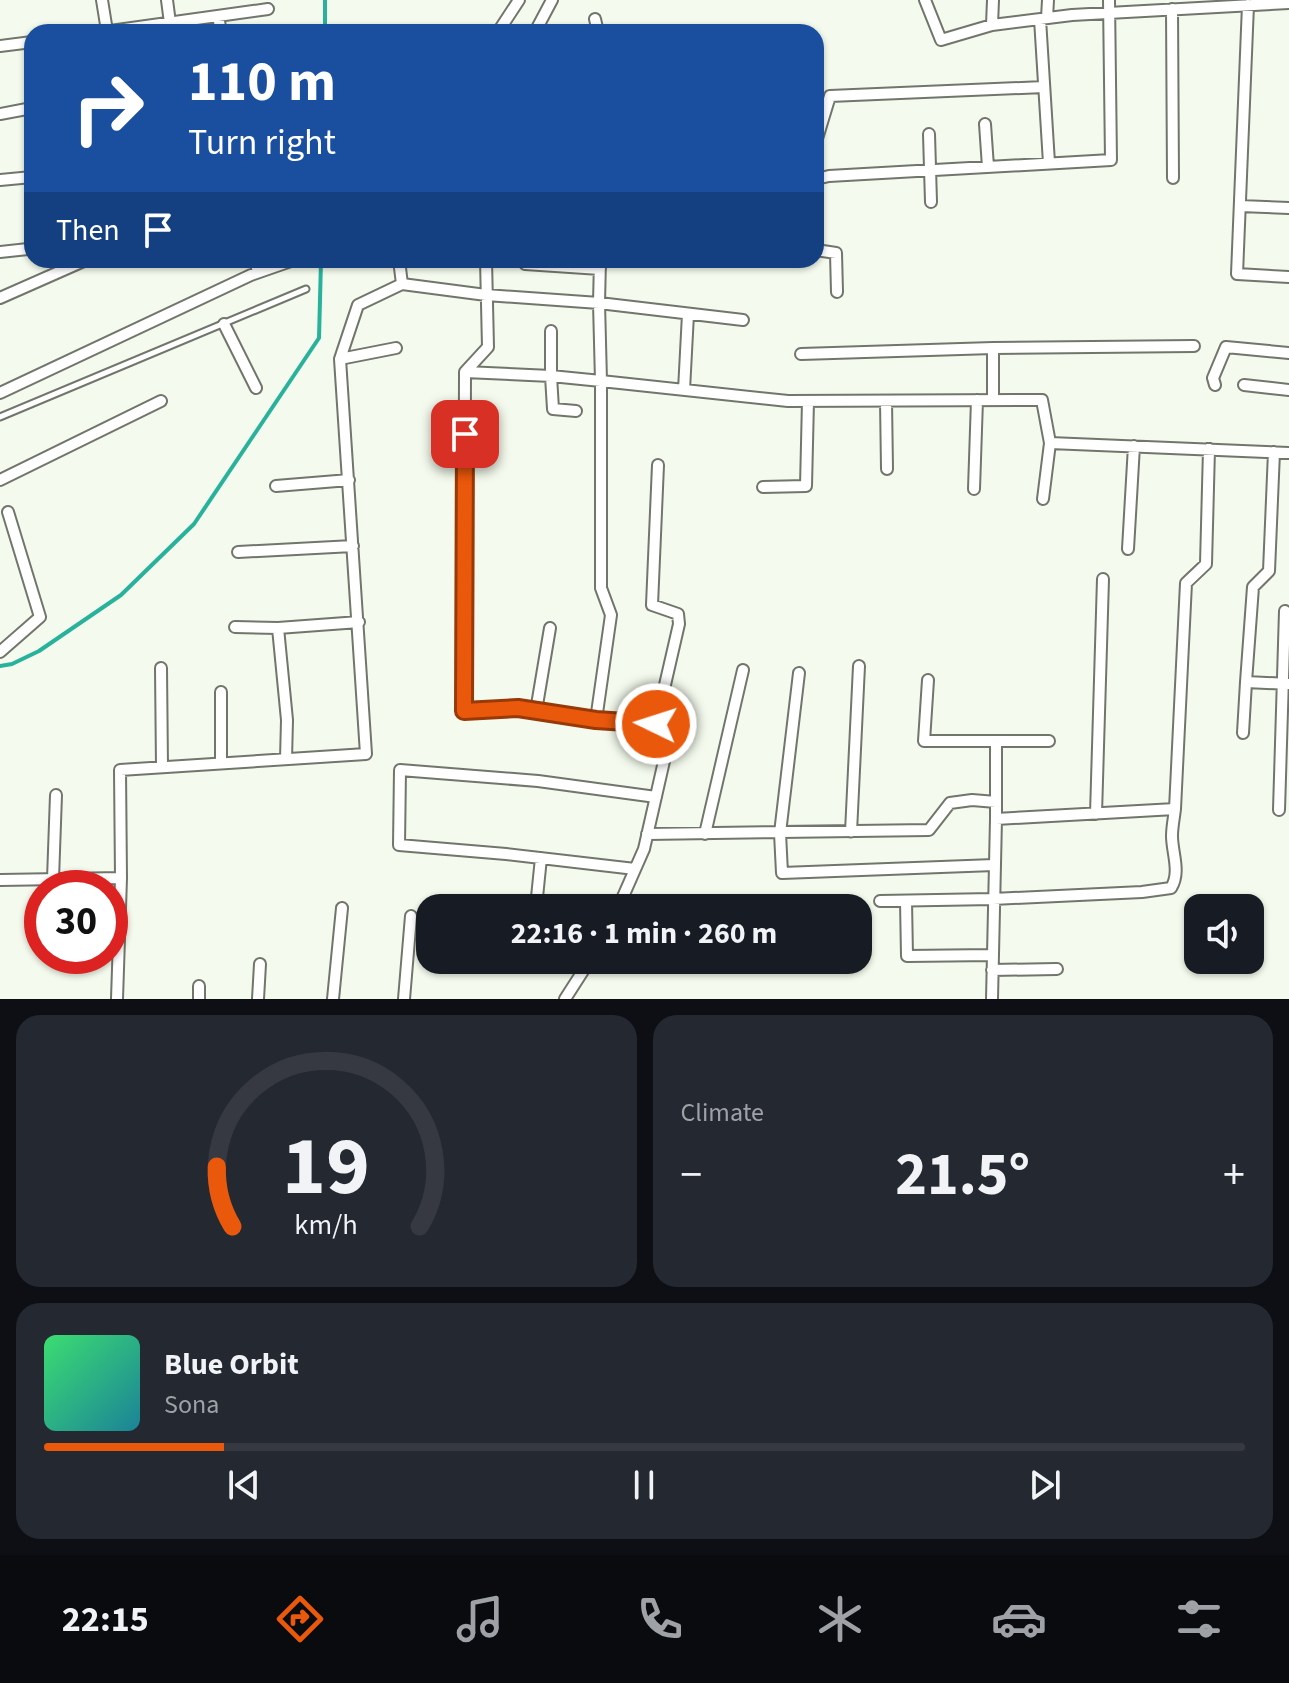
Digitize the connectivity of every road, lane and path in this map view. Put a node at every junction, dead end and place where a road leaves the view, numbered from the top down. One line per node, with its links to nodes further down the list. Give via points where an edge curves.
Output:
1 (102, 0): 19 (street)
2 (167, 0): 18 (street)
3 (519, 0): 22 (street)
4 (552, 0): 23 (street)
5 (925, 0): 25 (street, via 941,40)
6 (993, 0): 25 (street)
7 (1048, 0): 16 (street)
8 (1109, 0): 14 (street)
9 (1282, 2): 11 (street)
10 (1222, 3): 11 (street); 13 (street)
11 (1248, 5): 42 (street)
12 (268, 9): 15 (street)
13 (1172, 9): 14 (street); 39 (street)
14 (1108, 13): 16 (street); 34 (street, via 1111,160)
15 (218, 16): 18 (street); 21 (street)
16 (1044, 18): 25 (street); 28 (street)
17 (595, 19): 24 (street)
18 (170, 23): 20 (street)
19 (104, 24)
20 (163, 24)
21 (220, 24)
22 (503, 24)
23 (539, 24)
24 (596, 24)
25 (992, 25)
26 (24, 43): 27 (street)
27 (0, 46)
28 (1044, 87): 31 (street, via 830,96); 34 (street)
29 (24, 110): 30 (street)
30 (0, 114)
31 (824, 116)
32 (985, 124): 35 (street)
33 (929, 134): 36 (street)
34 (1049, 163): 35 (street)
35 (988, 167): 36 (street)
36 (930, 170): 37 (street); 41 (street)
37 (824, 177)
38 (24, 178): 40 (street)
39 (1173, 178)
40 (0, 180)
41 (931, 202)
42 (1240, 206): 43 (street); 54 (street, via 1237,274)
43 (1289, 208)
44 (24, 249): 46 (street)
45 (824, 251): 57 (street, via 836,253)
46 (0, 252)
47 (68, 268): 59 (street)
48 (257, 268): 53 (street)
49 (270, 268): 53 (street)
50 (400, 268): 55 (street)
51 (486, 268): 58 (street)
52 (600, 268): 60 (street)
53 (258, 272): 79 (street)
54 (1289, 277)
55 (402, 284): 58 (street); 70 (street, via 358,305)
56 (306, 289): 63 (lane)
57 (837, 292)
58 (486, 295): 60 (street); 71 (street, via 488,347)
59 (0, 298)
60 (599, 303): 61 (street); 73 (street)
61 (688, 314): 62 (street); 77 (street)
62 (743, 320)
63 (224, 324): 76 (street); 86 (lane)
64 (551, 331): 72 (street)
65 (1194, 346): 67 (street)
66 (396, 348): 70 (street)
67 (993, 348): 69 (street); 81 (street)
68 (1289, 353): 74 (street, via 1226,347)
69 (801, 354)
70 (340, 359): 95 (street)
71 (465, 372): 72 (street); 119 (street, via 464,711)
72 (551, 376): 73 (street); 85 (street, via 553,409)
73 (601, 381): 77 (street); 120 (street, via 601,588 611,615)
74 (1215, 385)
75 (1244, 385): 78 (street)
76 (256, 388)
77 (684, 390): 83 (street)
78 (1289, 390)
79 (0, 393)
80 (977, 400): 81 (street); 84 (street); 98 (street)
81 (993, 400): 87 (street, via 1042,400)
82 (161, 401): 94 (street)
83 (808, 401): 84 (street); 97 (street, via 806,486)
84 (886, 401): 93 (street)
85 (576, 411)
86 (0, 417)
87 (1050, 443): 88 (street); 99 (street)
88 (1134, 446): 89 (street); 102 (street)
89 (1209, 449): 90 (street); 131 (street, via 1206,564 1186,583)
90 (1274, 452): 91 (street); 116 (street, via 1269,571 1253,587)
91 (1289, 453)
92 (658, 465): 121 (street, via 652,605 678,614 679,624)
93 (887, 469)
94 (0, 480)
95 (349, 480): 96 (street); 101 (street)
96 (276, 486)
97 (763, 487)
98 (974, 489)
99 (1043, 499)
100 (8, 512): 110 (street, via 40,617)
101 (353, 546): 103 (street); 106 (street)
102 (1128, 549)
103 (238, 552)
104 (1103, 579): 133 (street)
105 (1285, 611): 117 (street)
106 (359, 622): 108 (street); 125 (street, via 366,754)
107 (235, 627): 108 (street)
108 (278, 628): 125 (street)
109 (550, 628): 119 (street)
110 (0, 652)
111 (859, 666): 135 (street)
112 (161, 668): 127 (street)
113 (743, 670): 138 (street)
114 (799, 673): 136 (street)
115 (928, 680): 124 (street, via 924,741)
116 (1246, 682): 117 (street); 122 (street)
117 (1286, 684): 132 (street)
118 (221, 692): 126 (street)
119 (536, 711): 120 (street)
120 (596, 720): 121 (street)
121 (656, 724): 129 (street, via 672,726)
122 (1243, 733)
123 (1049, 741): 124 (street)
124 (996, 742): 130 (street)
125 (286, 759): 126 (street)
126 (221, 763): 127 (street)
127 (162, 767): 143 (street, via 120,770)
128 (56, 795): 142 (street)
129 (656, 797): 137 (street); 139 (street, via 400,770 399,845)
130 (996, 802): 134 (street); 135 (street, via 950,803 929,830)
131 (1175, 809): 133 (street); 148 (street, via 1171,888)
132 (1279, 810)
133 (1096, 814): 134 (street)
134 (996, 819): 140 (street)
135 (851, 832): 136 (street)
136 (780, 833): 138 (street); 140 (street, via 782,873)
137 (647, 834): 138 (street); 141 (street)
138 (705, 834)
139 (541, 858): 141 (street); 146 (street)
140 (994, 865): 148 (street)
141 (635, 869): 147 (street)
142 (53, 870)
143 (121, 870)
144 (0, 880): 145 (street)
145 (24, 880)
146 (537, 894)
147 (624, 894)
148 (993, 899): 150 (street); 153 (street)
149 (880, 901): 150 (street)
150 (906, 901): 153 (street, via 907,956)
151 (342, 908): 163 (street)
152 (411, 916): 164 (street)
153 (992, 955): 156 (street)
154 (260, 964): 162 (street)
155 (1057, 969): 156 (street)
156 (992, 970): 166 (street)
157 (118, 974): 160 (street)
158 (581, 974): 165 (street)
159 (199, 986): 161 (street)
160 (117, 999)
161 (199, 999)
162 (258, 999)
163 (333, 999)
164 (404, 999)
165 (565, 999)
166 (992, 999)

